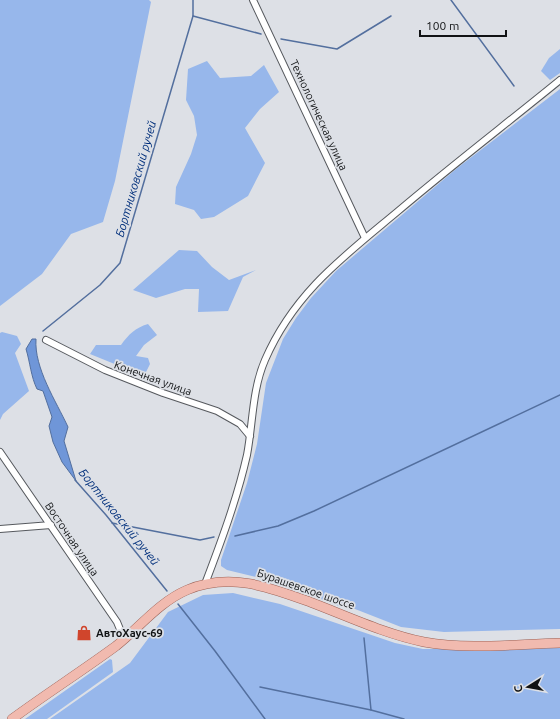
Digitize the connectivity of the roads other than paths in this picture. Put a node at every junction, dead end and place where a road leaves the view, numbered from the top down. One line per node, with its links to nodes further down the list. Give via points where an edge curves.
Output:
1 (253, 0): 3 (street, Технологическая улица)
2 (560, 80): 3 (street)
3 (365, 238): 5 (street, via 311,287 282,327 259,379)
4 (46, 340): 5 (street, Конечная улица, via 105,370 163,394 217,411 240,424)
5 (250, 436): 9 (street, via 238,489)
6 (0, 452): 7 (street, Восточная улица)
7 (51, 525): 8 (street); 10 (street, Восточная улица, via 117,622)
8 (0, 529)
9 (206, 584): 10 (main road, Бурашевское шоссе, via 174,596); 11 (main road, Бурашевское шоссе, via 233,581 261,584 389,632 424,642 459,645)
10 (124, 639): 12 (main road, Бурашевское шоссе)
11 (560, 643)
12 (12, 719)

